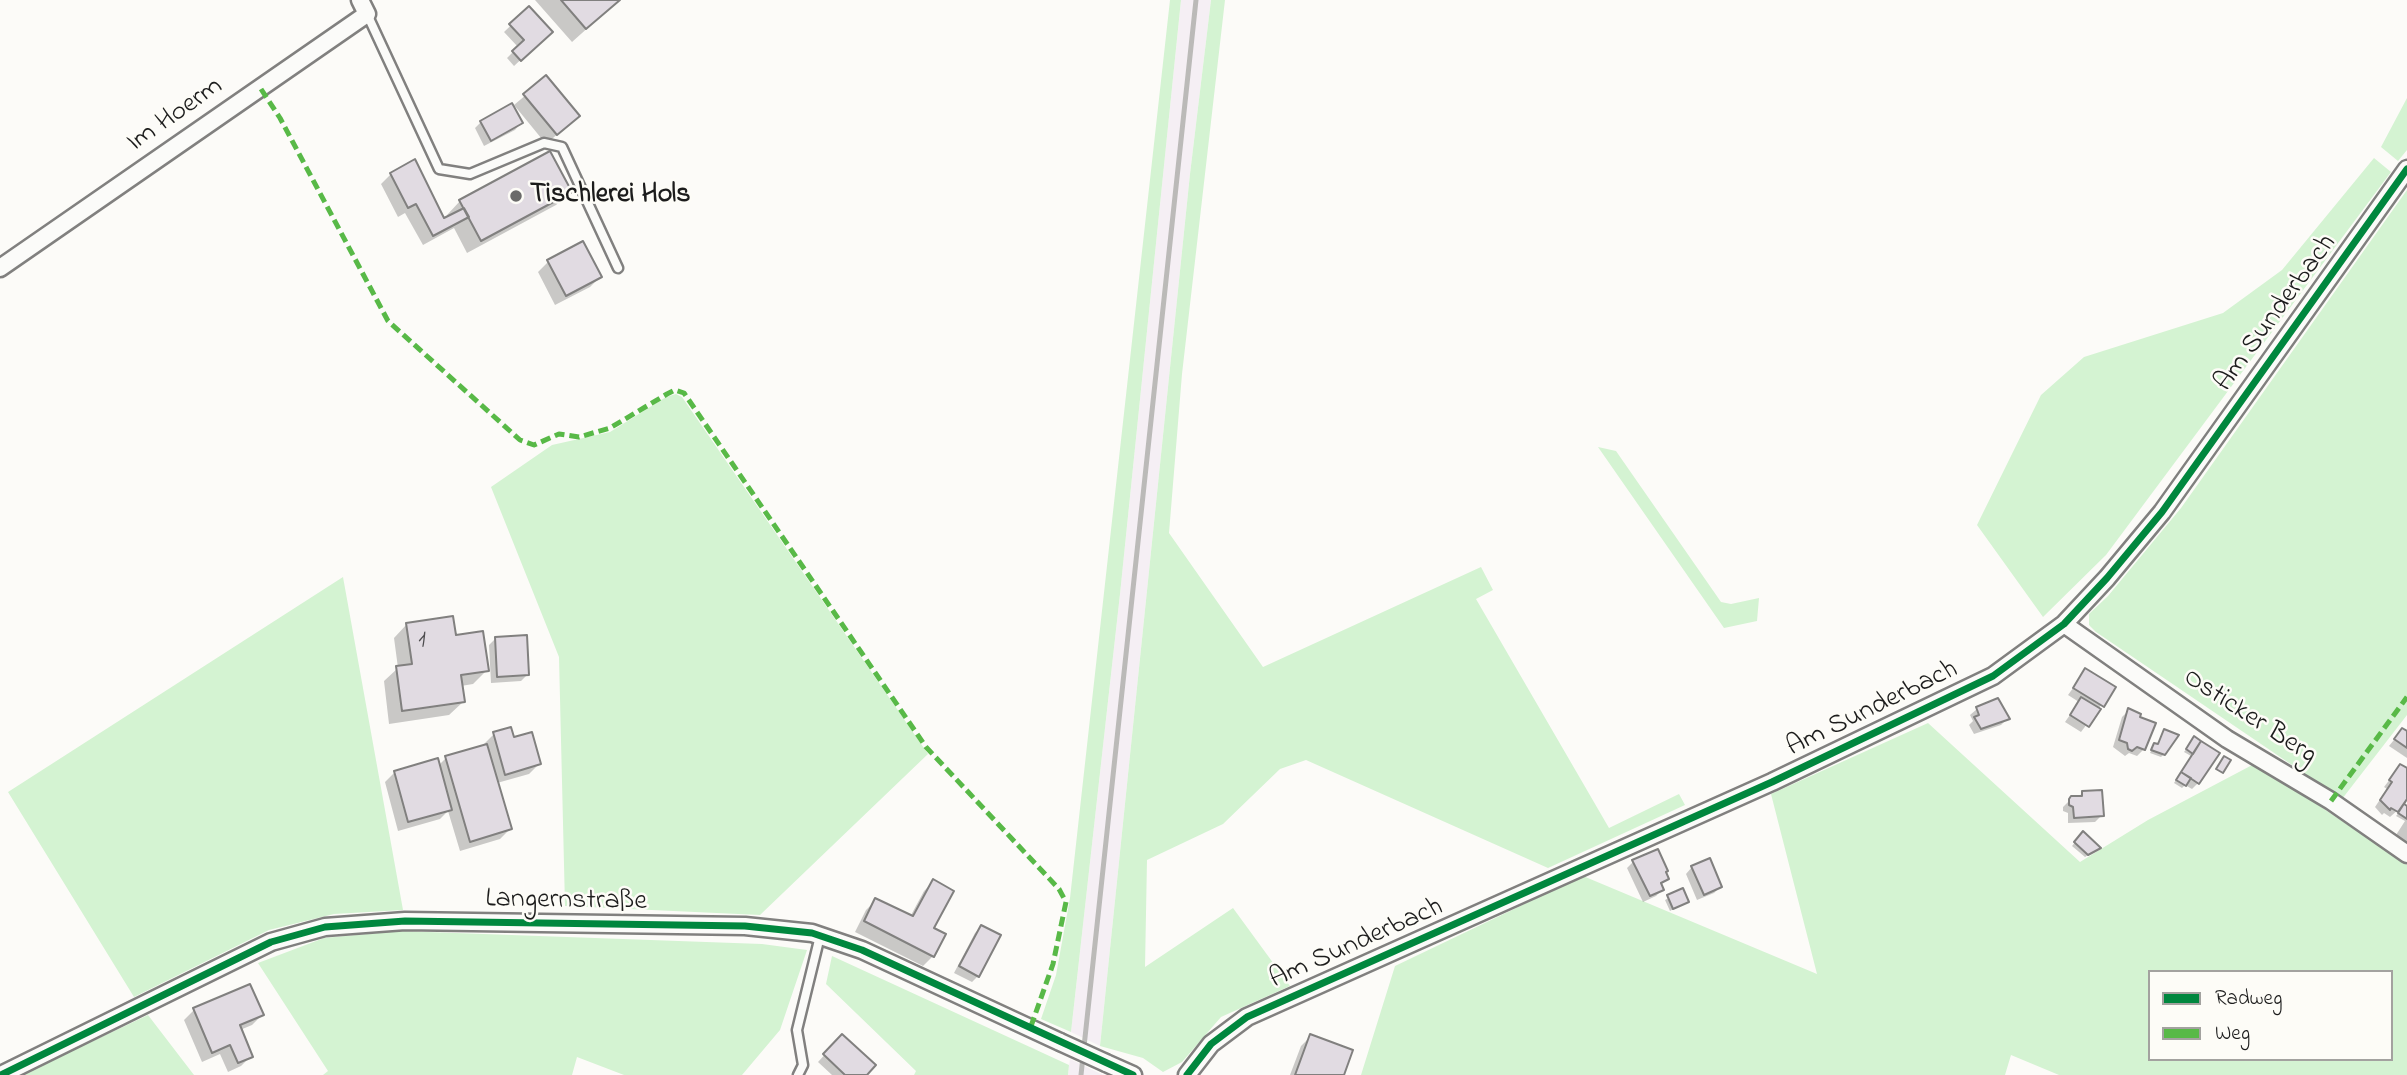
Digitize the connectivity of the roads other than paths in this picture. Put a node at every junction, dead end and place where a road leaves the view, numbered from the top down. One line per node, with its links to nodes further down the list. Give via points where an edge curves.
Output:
1 (364, 7): 3 (street, Im Hoerm); 4 (lane, via 439,169 470,174 544,143 562,147)
2 (2407, 169): 5 (street, Am Sunderbach, via 2162,512)
3 (0, 268)
4 (618, 268)
5 (2064, 624): 6 (street, Osticker Berg, via 2227,739 2331,801); 11 (street, Am Sunderbach, via 1993,676 1772,782 1247,1017 1211,1044)
6 (2407, 854)
7 (820, 936): 8 (street, Langernstraße, via 745,926 575,922 405,920 325,927 271,943); 9 (lane, via 797,1030 803,1065); 10 (street, Langernstraße, bridge, via 862,950)
8 (1, 1075)
9 (798, 1075)
10 (1133, 1075)
11 (1187, 1075)

